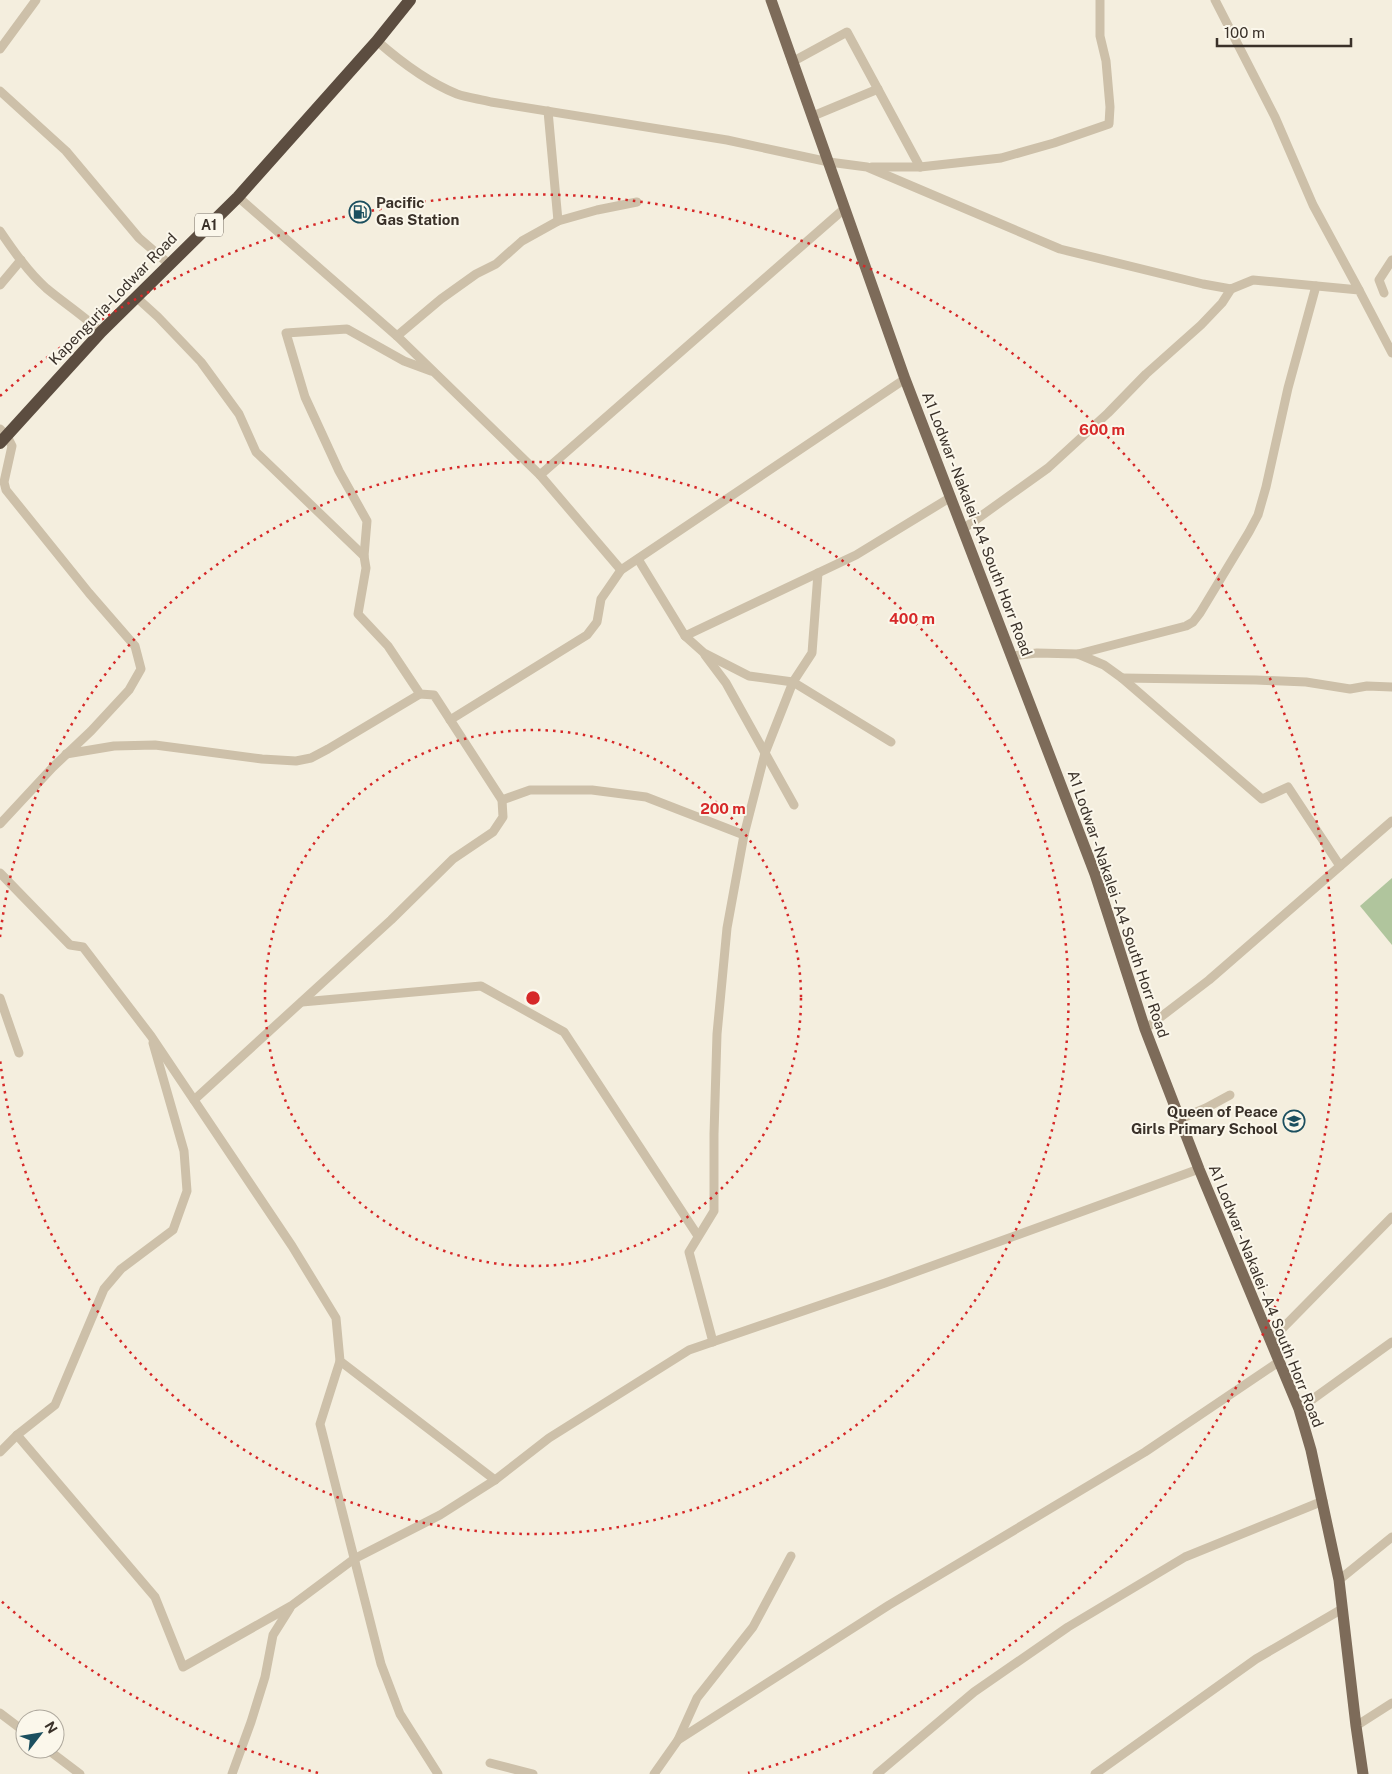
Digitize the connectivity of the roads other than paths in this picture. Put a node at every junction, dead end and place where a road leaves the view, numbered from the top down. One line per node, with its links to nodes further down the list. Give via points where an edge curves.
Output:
1 (36, 0): 7 (street)
2 (410, 0): 6 (highway, Kapenguria-Lodwar Road / A1)
3 (771, 0): 8 (main road, A1 Lodwar - Nakalei - A4 South Horr Road)
4 (1100, 0): 15 (street, via 1100,36 1106,60 1109,124 1001,158)
5 (1215, 0): 27 (street, via 1275,117 1313,205)
6 (377, 41): 11 (street, via 426,79 458,94); 16 (highway, Kapenguria-Lodwar Road / A1)
7 (0, 49)
8 (792, 62): 9 (street, via 847,32); 12 (main road, A1 Lodwar - Nakalei - A4 South Horr Road)
9 (878, 89): 12 (street); 15 (street)
10 (0, 91): 23 (street, via 66,151 139,238)
11 (548, 111): 13 (street, via 727,140); 19 (street)
12 (813, 116): 13 (main road, A1 Lodwar - Nakalei - A4 South Horr Road)
13 (829, 162): 14 (street); 18 (main road, A1 Lodwar - Nakalei - A4 South Horr Road)
14 (867, 167): 15 (street); 26 (street, via 1060,249)
15 (920, 167)
16 (238, 197): 23 (highway, Kapenguria-Lodwar Road / A1); 31 (street)
17 (637, 202): 19 (street)
18 (844, 209): 34 (main road, A1 Lodwar - Nakalei - A4 South Horr Road); 36 (street)
19 (558, 221): 31 (street, via 522,241 496,264 441,299)
20 (0, 231): 21 (street)
21 (21, 260): 24 (street); 30 (street, via 45,287)
22 (1392, 260): 28 (street, via 1379,280)
23 (168, 264): 29 (highway, Kapenguria-Lodwar Road / A1)
24 (0, 284)
25 (1316, 286): 26 (street, via 1253,280); 27 (street); 45 (street, via 1258,515 1200,613 1186,626)
26 (1231, 288): 38 (street, via 1201,325 1048,468)
27 (1359, 290): 32 (street)
28 (1384, 292)
29 (136, 297): 30 (highway, Kapenguria-Lodwar Road / A1); 39 (street, via 202,362 239,414 256,452)
30 (101, 332): 35 (highway, Kapenguria-Lodwar Road / A1)
31 (397, 336): 33 (street)
32 (1392, 353)
33 (433, 372): 36 (street); 39 (street, via 404,361 347,329 286,333 306,397 339,471 367,521)
34 (905, 380): 37 (main road, A1 Lodwar - Nakalei - A4 South Horr Road); 40 (street)
35 (2, 436): 54 (street, via 12,446 4,482 6,490 135,646 141,669 129,690)
36 (540, 475): 41 (street)
37 (951, 497): 38 (main road, A1 Lodwar - Nakalei - A4 South Horr Road); 42 (street, via 856,555)
38 (963, 529): 46 (main road, A1 Lodwar - Nakalei - A4 South Horr Road)
39 (364, 556): 50 (street, via 366,568 358,614 388,646)
40 (638, 558): 41 (street); 43 (street)
41 (620, 570): 51 (street, via 601,599 597,622 587,635)
42 (818, 573): 43 (street); 48 (street, via 812,653)
43 (685, 636): 44 (street)
44 (704, 653): 48 (street, via 749,676); 53 (street, via 726,683)
45 (1078, 654): 46 (street); 47 (street, via 1104,665)
46 (1011, 656): 64 (main road, A1 Lodwar - Nakalei - A4 South Horr Road, via 1095,874)
47 (1122, 678): 49 (street, via 1306,682 1350,689); 60 (street, via 1262,799 1288,787)
48 (793, 682): 52 (street); 53 (street)
49 (1392, 687)
50 (420, 694): 51 (street, via 434,696); 54 (street, via 328,749 296,761 155,745 114,746)
51 (450, 720): 55 (street)
52 (891, 742)
53 (765, 753): 56 (street); 59 (street)
54 (66, 754): 58 (street)
55 (502, 800): 59 (street, via 530,790 592,790 646,797); 63 (street, via 503,817 493,832 453,859)
56 (794, 805)
57 (1392, 821): 60 (street)
58 (0, 824)
59 (744, 835): 72 (street, via 727,928 717,1034 714,1211)
60 (1340, 866): 64 (street, via 1209,980)
61 (0, 873): 65 (street, via 70,945 83,947)
62 (0, 998): 66 (street)
63 (302, 1002): 68 (street); 72 (street, via 481,986 564,1032)
64 (1145, 1029): 69 (main road, A1 Lodwar - Nakalei - A4 South Horr Road)
65 (151, 1036): 68 (street); 79 (street, via 184,1151 187,1191 173,1230 121,1269 104,1290 55,1405)
66 (20, 1053)
67 (1230, 1095): 69 (street)
68 (194, 1100): 76 (street, via 336,1318)
69 (1180, 1119): 70 (main road, A1 Lodwar - Nakalei - A4 South Horr Road)
70 (1199, 1169): 73 (main road, A1 Lodwar - Nakalei - A4 South Horr Road); 74 (street)
71 (1392, 1216): 73 (street)
72 (698, 1236): 74 (street, via 689,1252)
73 (1271, 1340): 77 (main road, A1 Lodwar - Nakalei - A4 South Horr Road)
74 (713, 1342): 81 (street, via 689,1350 549,1438)
75 (1392, 1342): 78 (street)
76 (340, 1361): 81 (street); 85 (street, via 320,1424)
77 (1280, 1361): 78 (main road, A1 Lodwar - Nakalei - A4 South Horr Road); 93 (street, via 1145,1452 881,1610)
78 (1299, 1409): 82 (main road, A1 Lodwar - Nakalei - A4 South Horr Road)
79 (17, 1435): 80 (street); 87 (street, via 155,1597 183,1666)
80 (0, 1452)
81 (495, 1480): 85 (street, via 440,1516)
82 (1323, 1501): 86 (main road, A1 Lodwar - Nakalei - A4 South Horr Road); 101 (street, via 1185,1557 1068,1627 974,1692)
83 (1392, 1537): 86 (street)
84 (790, 1556): 93 (street, via 753,1627 697,1698)
85 (354, 1559): 87 (street); 98 (street, via 381,1664 400,1714)
86 (1339, 1580): 88 (main road, A1 Lodwar - Nakalei - A4 South Horr Road)
87 (291, 1606): 97 (street, via 273,1635 265,1677)
88 (1342, 1609): 92 (main road, A1 Lodwar - Nakalei - A4 South Horr Road); 102 (street, via 1256,1659)
89 (1392, 1703): 92 (street)
90 (0, 1713): 91 (street)
91 (15, 1724)
92 (1356, 1726): 103 (main road, A1 Lodwar - Nakalei - A4 South Horr Road)
93 (678, 1740): 100 (street)
94 (61, 1759): 96 (street)
95 (490, 1763): 99 (street)
96 (80, 1774)
97 (232, 1774)
98 (438, 1774)
99 (533, 1774)
100 (654, 1774)
101 (877, 1774)
102 (1095, 1774)
103 (1364, 1774)

